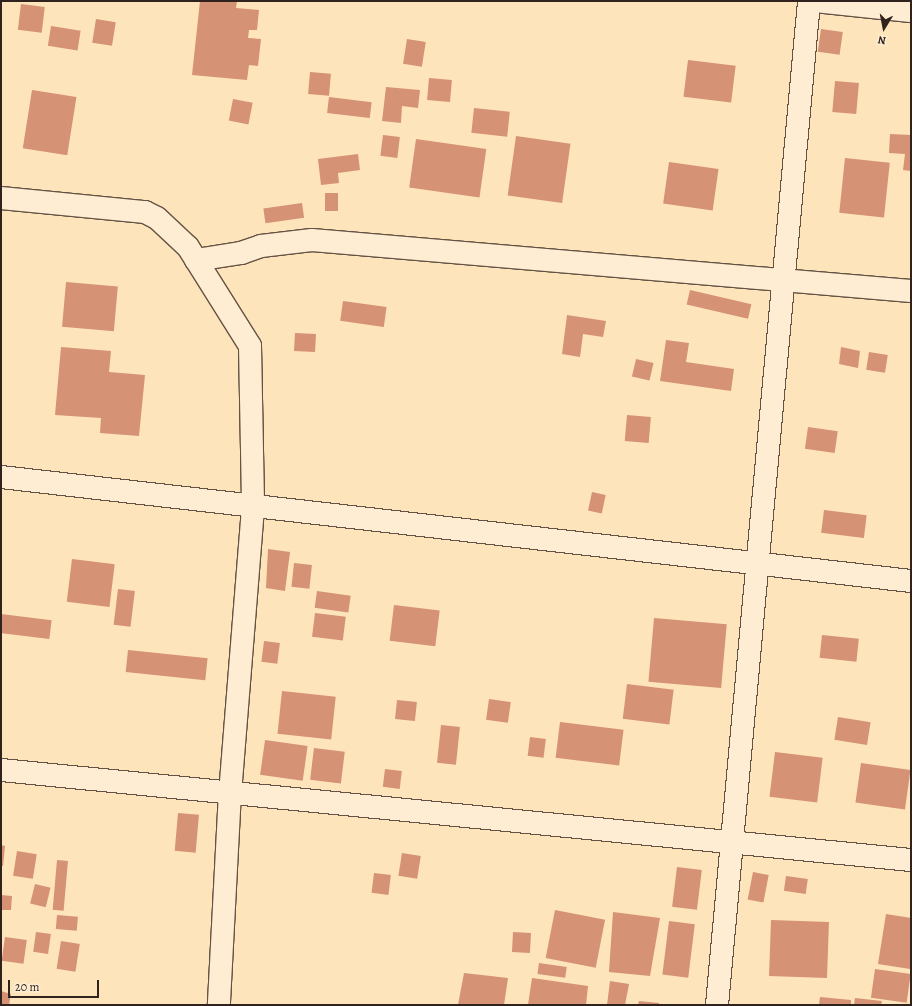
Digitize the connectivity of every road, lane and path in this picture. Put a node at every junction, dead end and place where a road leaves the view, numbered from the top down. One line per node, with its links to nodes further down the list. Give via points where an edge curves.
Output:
1 (809, 1): 6 (street)
2 (814, 1): 3 (street)
3 (911, 11)
4 (1, 198): 5 (street, via 145,212 169,226)
5 (196, 260): 6 (street, via 241,253 261,246 312,240); 9 (street, via 250,346)
6 (782, 278): 7 (street); 10 (street)
7 (911, 291)
8 (1, 477): 9 (street)
9 (253, 508): 10 (street); 13 (street)
10 (759, 562): 11 (street); 14 (street)
11 (911, 581)
12 (1, 770): 13 (street)
13 (230, 792): 14 (street); 16 (street)
14 (735, 841): 15 (street); 17 (street)
15 (911, 860)
16 (219, 1005)
17 (717, 1005)

